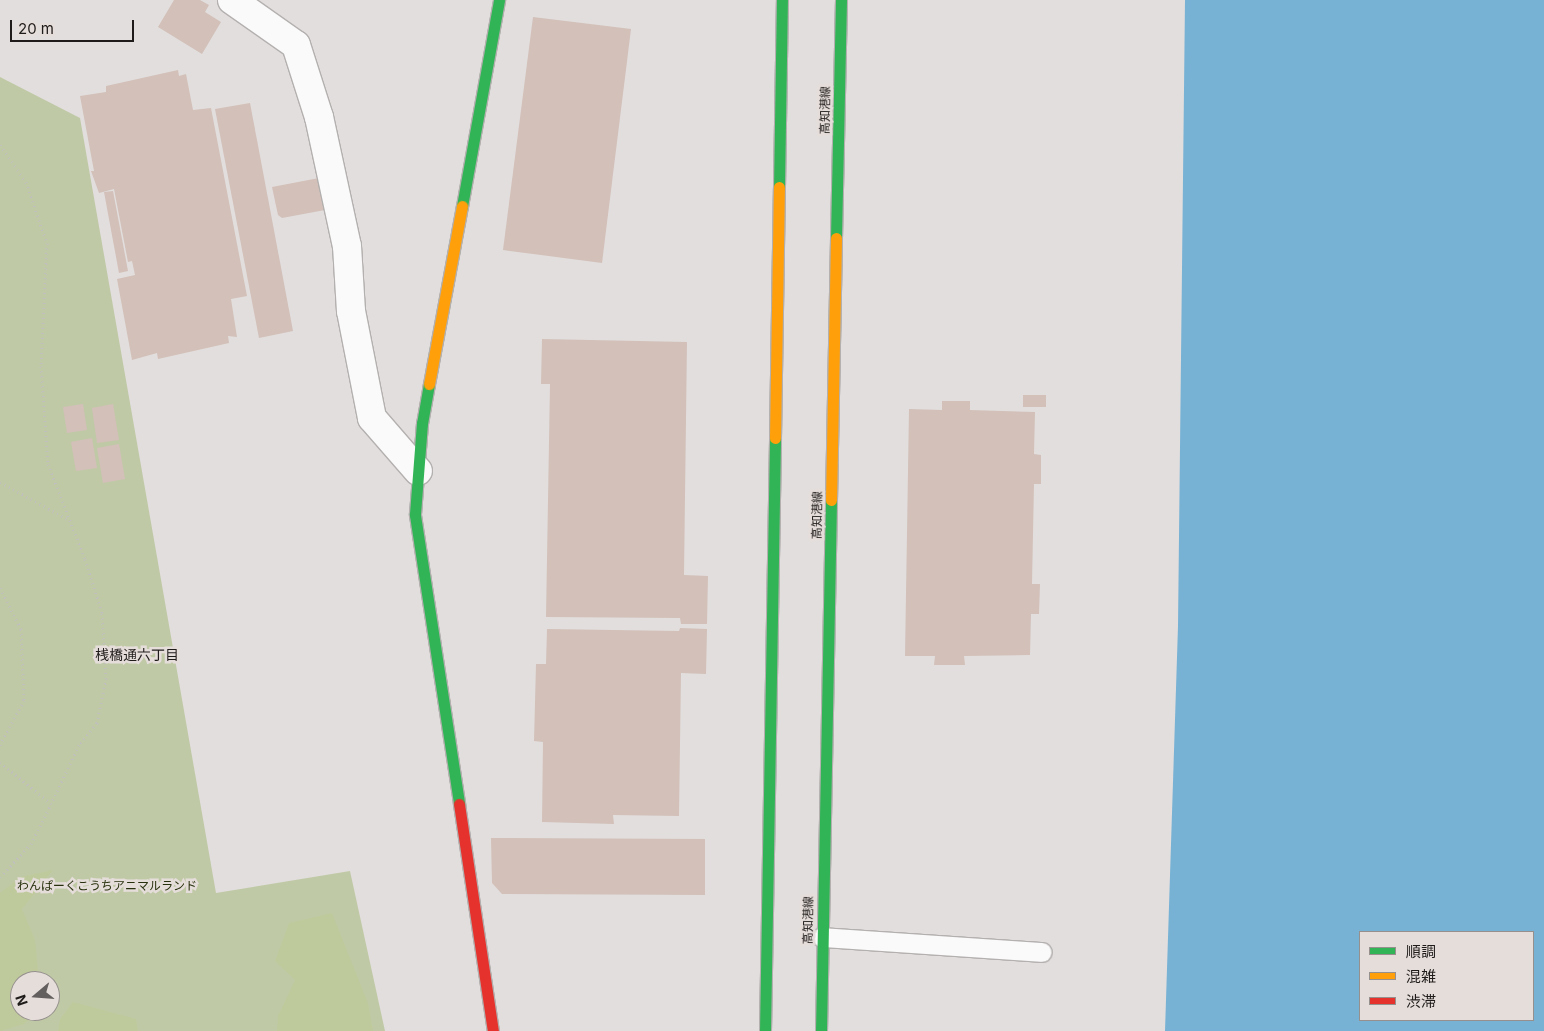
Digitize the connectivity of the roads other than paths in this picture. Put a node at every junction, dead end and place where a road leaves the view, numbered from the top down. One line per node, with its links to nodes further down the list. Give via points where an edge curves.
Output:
1 (232, 0): 5 (street, via 296,44 319,118 347,246 351,311 372,418)
2 (500, 0): 5 (main road, via 422,423)
3 (782, 0): 9 (main road)
4 (841, 0): 6 (main road, 高知港線)
5 (418, 471): 8 (main road, via 415,515)
6 (822, 937): 7 (lane); 10 (main road, 高知港線)
7 (1041, 952)
8 (492, 1031)
9 (765, 1031)
10 (820, 1031)

